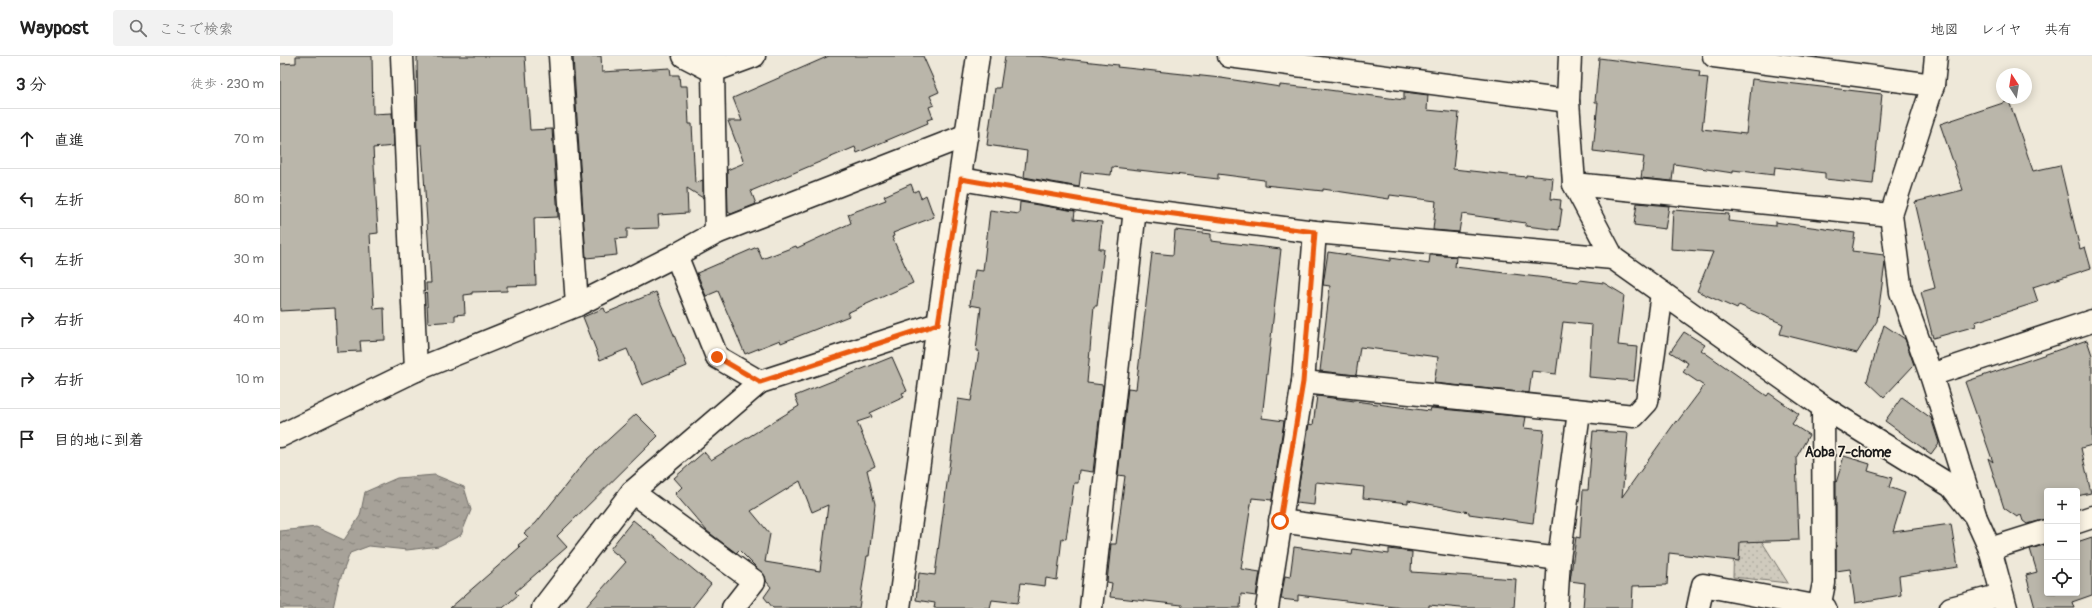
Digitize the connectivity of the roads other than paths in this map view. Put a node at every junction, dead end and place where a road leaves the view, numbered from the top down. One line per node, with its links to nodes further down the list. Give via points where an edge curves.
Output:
1 (402, 56): 26 (street)
2 (560, 56): 23 (street)
3 (684, 56): 10 (street)
4 (754, 56): 10 (street)
5 (978, 56): 13 (street)
6 (1229, 56): 12 (street)
7 (1570, 56): 12 (street)
8 (1714, 56): 11 (street)
9 (1936, 56): 11 (street)
10 (714, 63): 19 (street)
11 (1934, 85): 17 (street)
12 (1568, 101): 15 (street)
13 (967, 135): 14 (street); 19 (street)
14 (961, 179): 16 (street); 25 (street)
15 (1574, 184): 17 (street); 21 (street)
16 (1135, 209): 18 (street); 45 (street)
17 (1891, 215): 27 (street, via 1901,292)
18 (1315, 232): 21 (street); 29 (street)
19 (716, 233): 20 (street)
20 (676, 255): 23 (street); 28 (street, via 717,357)
21 (1613, 258): 22 (street)
22 (1662, 293): 30 (street); 31 (street, via 1647,402 1634,416)
23 (577, 305): 26 (street)
24 (2092, 321): 27 (street)
25 (938, 324): 28 (street); 44 (street)
26 (416, 370): 32 (street)
27 (1931, 375): 34 (street)
28 (760, 382): 33 (street)
29 (1303, 382): 31 (street); 36 (street)
30 (1823, 407): 34 (street, via 1951,486); 49 (street, via 1824,582)
31 (1578, 412): 40 (street)
32 (280, 436)
33 (632, 492): 42 (street); 43 (street, via 754,581)
34 (1975, 516): 39 (street)
35 (2092, 517): 37 (street)
36 (1280, 521): 40 (street); 46 (street)
37 (2080, 521)
38 (2044, 532): 39 (street)
39 (1990, 549): 41 (street)
40 (1559, 559): 47 (street)
41 (2004, 601): 50 (street)
42 (543, 608)
43 (732, 608)
44 (899, 608)
45 (1091, 608)
46 (1268, 608)
47 (1556, 608)
48 (1698, 608): 49 (street, via 1703,585)
49 (1821, 608)
50 (1951, 608)

